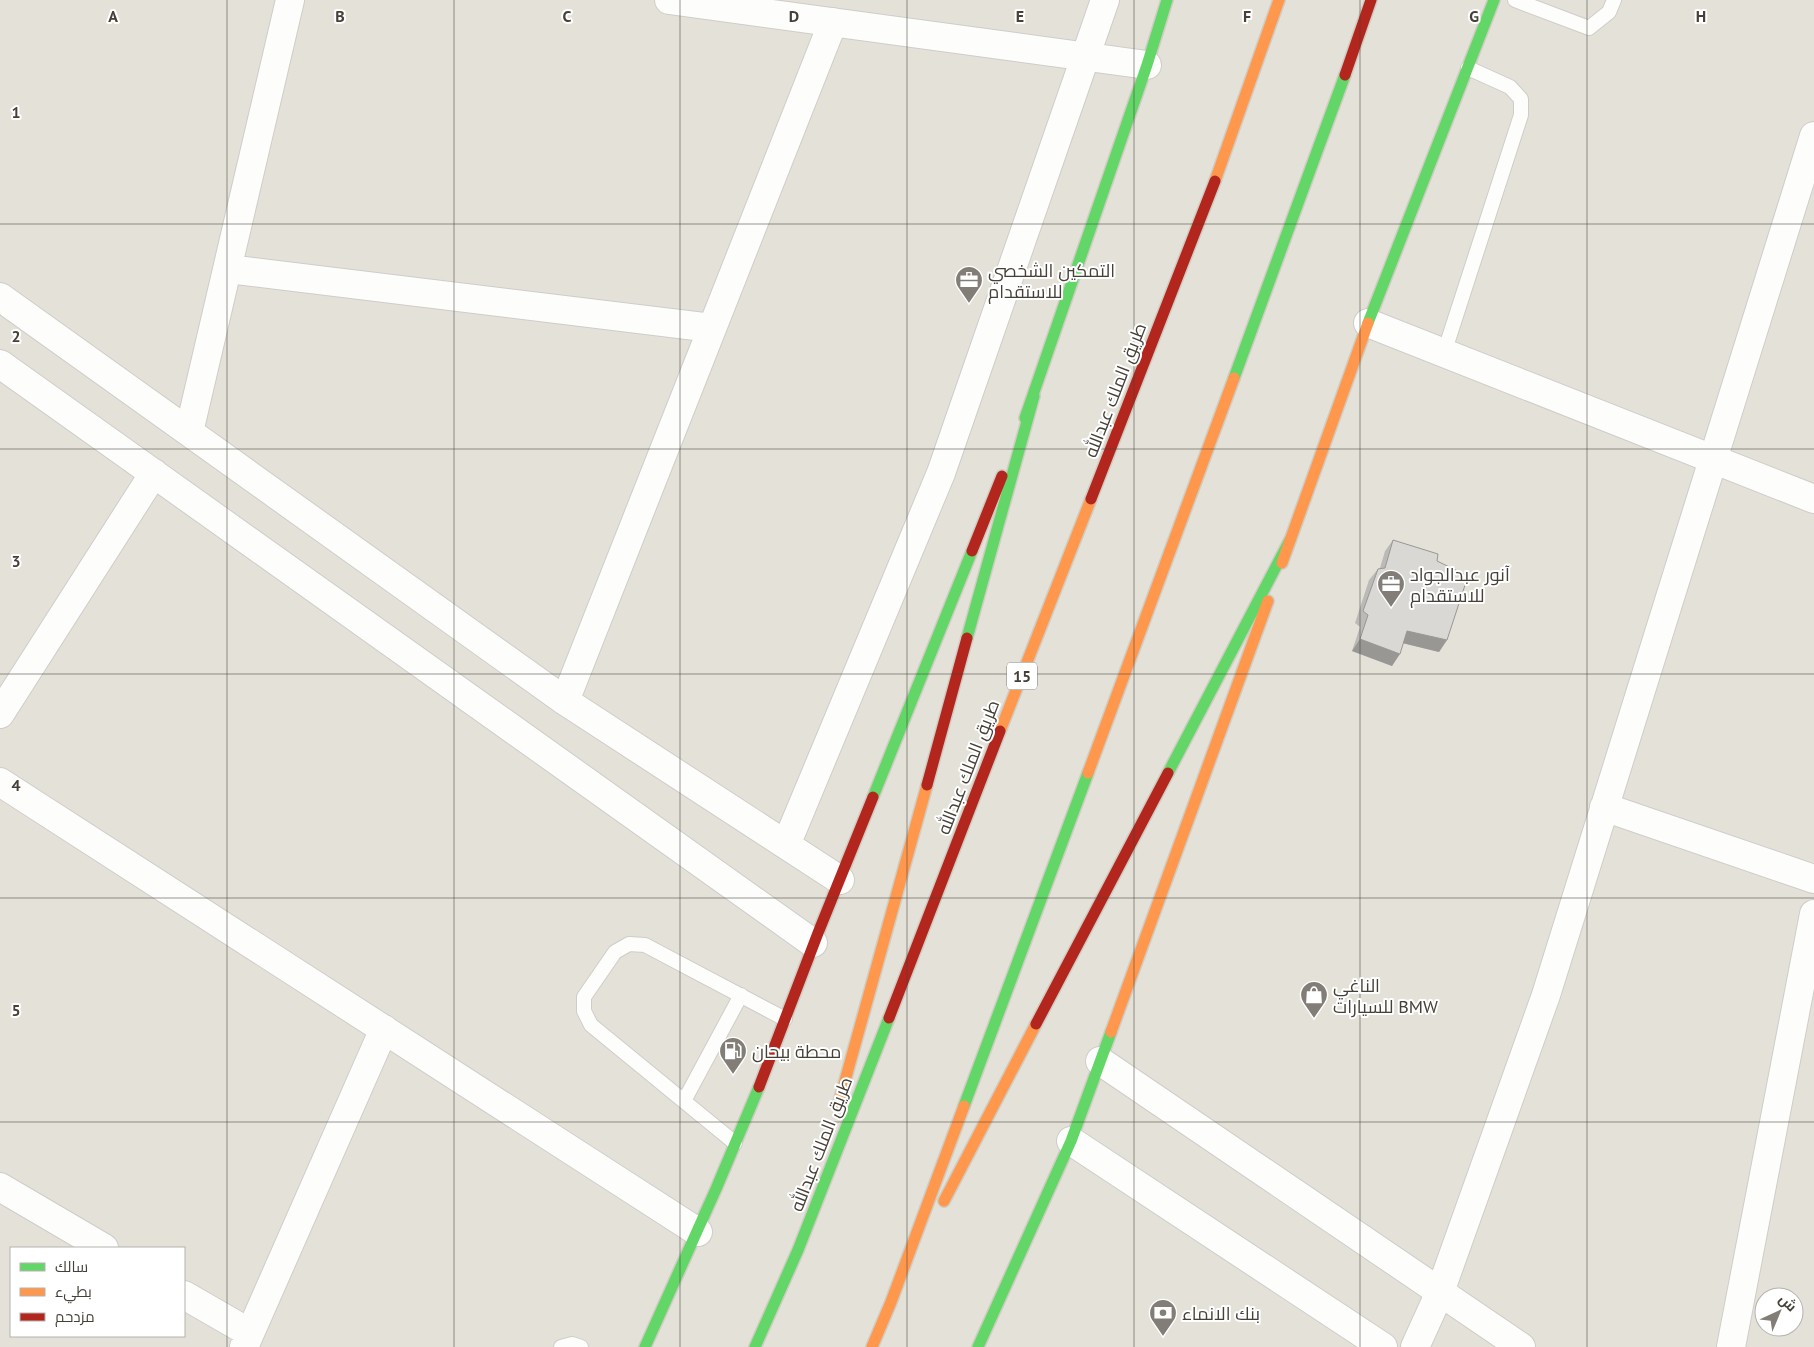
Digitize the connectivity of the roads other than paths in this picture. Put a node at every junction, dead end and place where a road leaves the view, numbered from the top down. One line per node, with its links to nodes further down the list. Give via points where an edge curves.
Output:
1 (290, 0): 17 (street)
2 (669, 0): 11 (street)
3 (1106, 0): 12 (street)
4 (1167, 0): 13 (main road)
5 (1279, 0): 50 (main road, طريق الملك عبدالله / 15, via 1221,166)
6 (1371, 0): 53 (main road, via 1308,179)
7 (1494, 0): 14 (main road)
8 (1515, 0): 10 (lane)
9 (1614, 0): 10 (lane, via 1609,12 1589,28)
10 (1552, 6)
11 (833, 22): 12 (street); 20 (street)
12 (1085, 56): 13 (street); 33 (street, via 941,473)
13 (1147, 65): 23 (main road)
14 (1468, 68): 19 (main road); 21 (lane, via 1510,87 1521,99 1521,115)
15 (1814, 136): 16 (street)
16 (1806, 193): 25 (street)
17 (228, 269): 20 (street); 24 (street)
18 (0, 297): 24 (street)
19 (1368, 323): 21 (street); 28 (main road)
20 (712, 328): 29 (street)
21 (1444, 353): 25 (street)
22 (0, 364): 26 (street)
23 (1034, 396): 35 (main road); 43 (main road)
24 (189, 432): 29 (street)
25 (1713, 459): 27 (street); 32 (street)
26 (154, 473): 30 (street); 37 (street)
27 (1814, 499)
28 (1290, 540): 41 (main road); 53 (main road)
29 (565, 701): 33 (street)
30 (0, 714)
31 (0, 782): 40 (street)
32 (1604, 807): 34 (street); 51 (street, via 1546,995)
33 (786, 845): 35 (street)
34 (1814, 879)
35 (840, 880): 37 (main road)
36 (1814, 914): 64 (street)
37 (813, 942): 39 (main road)
38 (741, 995): 39 (lane); 42 (lane); 42 (lane, via 645,945 629,944 615,952 584,998 584,1011 591,1025)
39 (785, 1019): 46 (main road)
40 (384, 1029): 48 (street); 54 (street)
41 (1100, 1062): 45 (main road); 51 (street)
42 (684, 1101): 46 (lane)
43 (836, 1116)
44 (830, 1135): 50 (main road)
45 (1071, 1141): 60 (main road); 61 (street)
46 (735, 1143): 48 (main road)
47 (0, 1187): 49 (street)
48 (698, 1232): 57 (main road)
49 (102, 1247)
50 (798, 1250): 58 (main road, طريق الملك عبدالله / 15)
51 (1440, 1292): 62 (street); 63 (street)
52 (185, 1295): 54 (street)
53 (891, 1302): 59 (main road)
54 (247, 1340)
55 (561, 1347): 56 (lane, via 572,1344)
56 (581, 1347)
57 (645, 1347)
58 (755, 1347)
59 (872, 1347)
60 (978, 1347)
61 (1383, 1347)
62 (1416, 1347)
63 (1521, 1347)
64 (1731, 1347)

